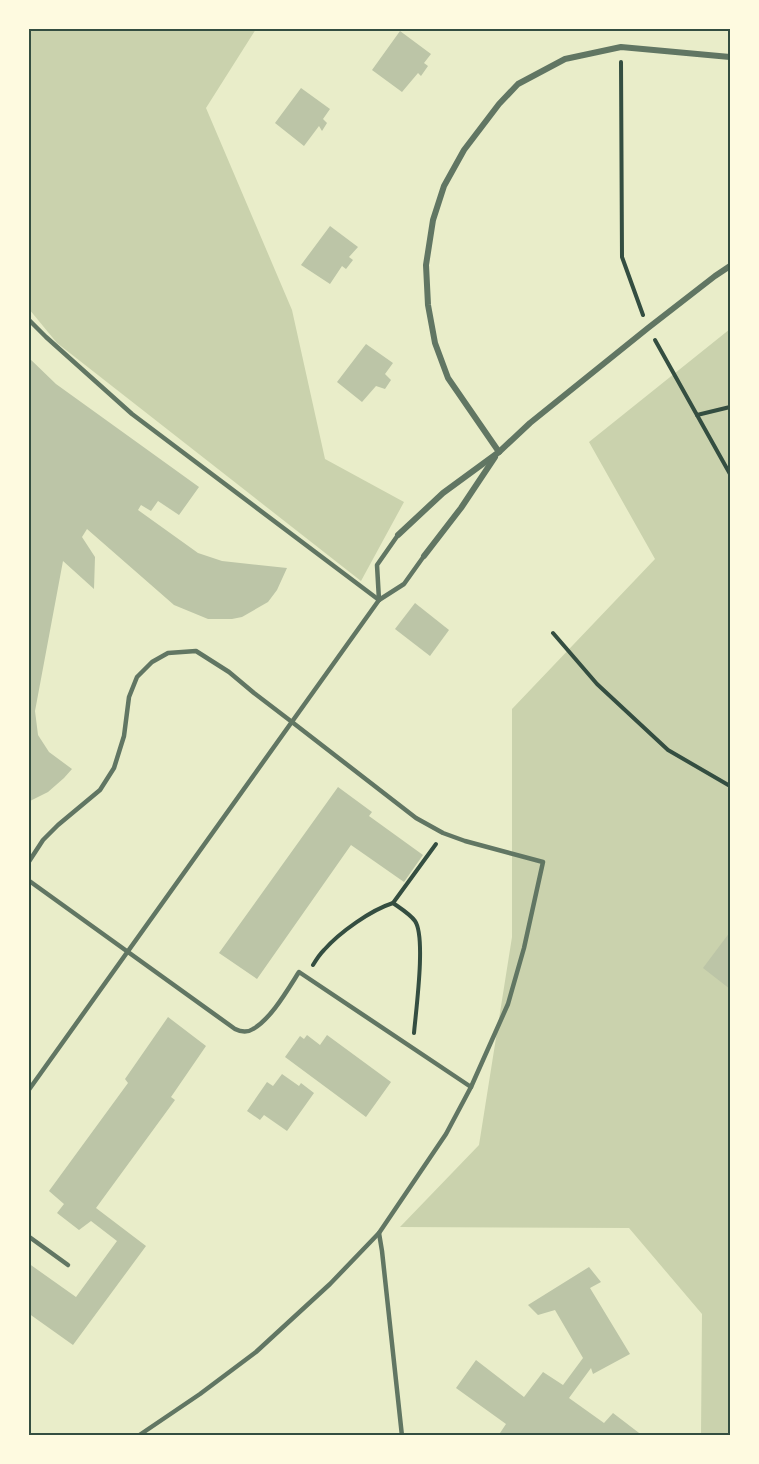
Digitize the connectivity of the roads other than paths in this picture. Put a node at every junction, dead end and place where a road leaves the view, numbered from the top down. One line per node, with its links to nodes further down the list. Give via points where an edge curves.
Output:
1 (730, 57): 4 (street, via 621,47 565,59 518,84 464,150 444,186 433,220 426,265 428,305 435,343 448,378)
2 (730, 266): 4 (street, via 530,423)
3 (28, 319): 7 (lane, via 132,414)
4 (499, 452): 5 (street, via 443,493); 6 (street)
5 (398, 535): 7 (lane, via 376,565)
6 (424, 556): 7 (lane, via 404,584)
7 (379, 600): 8 (lane)
8 (292, 722): 9 (lane, via 196,651 168,653 137,677 129,697 118,757 100,790 43,840); 11 (lane); 12 (lane, via 416,818 465,841 543,862 508,1004)
9 (28, 863)
10 (28, 880): 11 (lane)
11 (128, 952): 12 (lane, via 243,1032 262,1022 299,972); 13 (lane)
12 (471, 1087): 14 (lane, via 446,1134)
13 (28, 1091)
14 (379, 1233): 17 (lane, via 256,1352); 18 (lane)
15 (28, 1236): 16 (lane)
16 (68, 1265)
17 (138, 1436)
18 (402, 1436)

